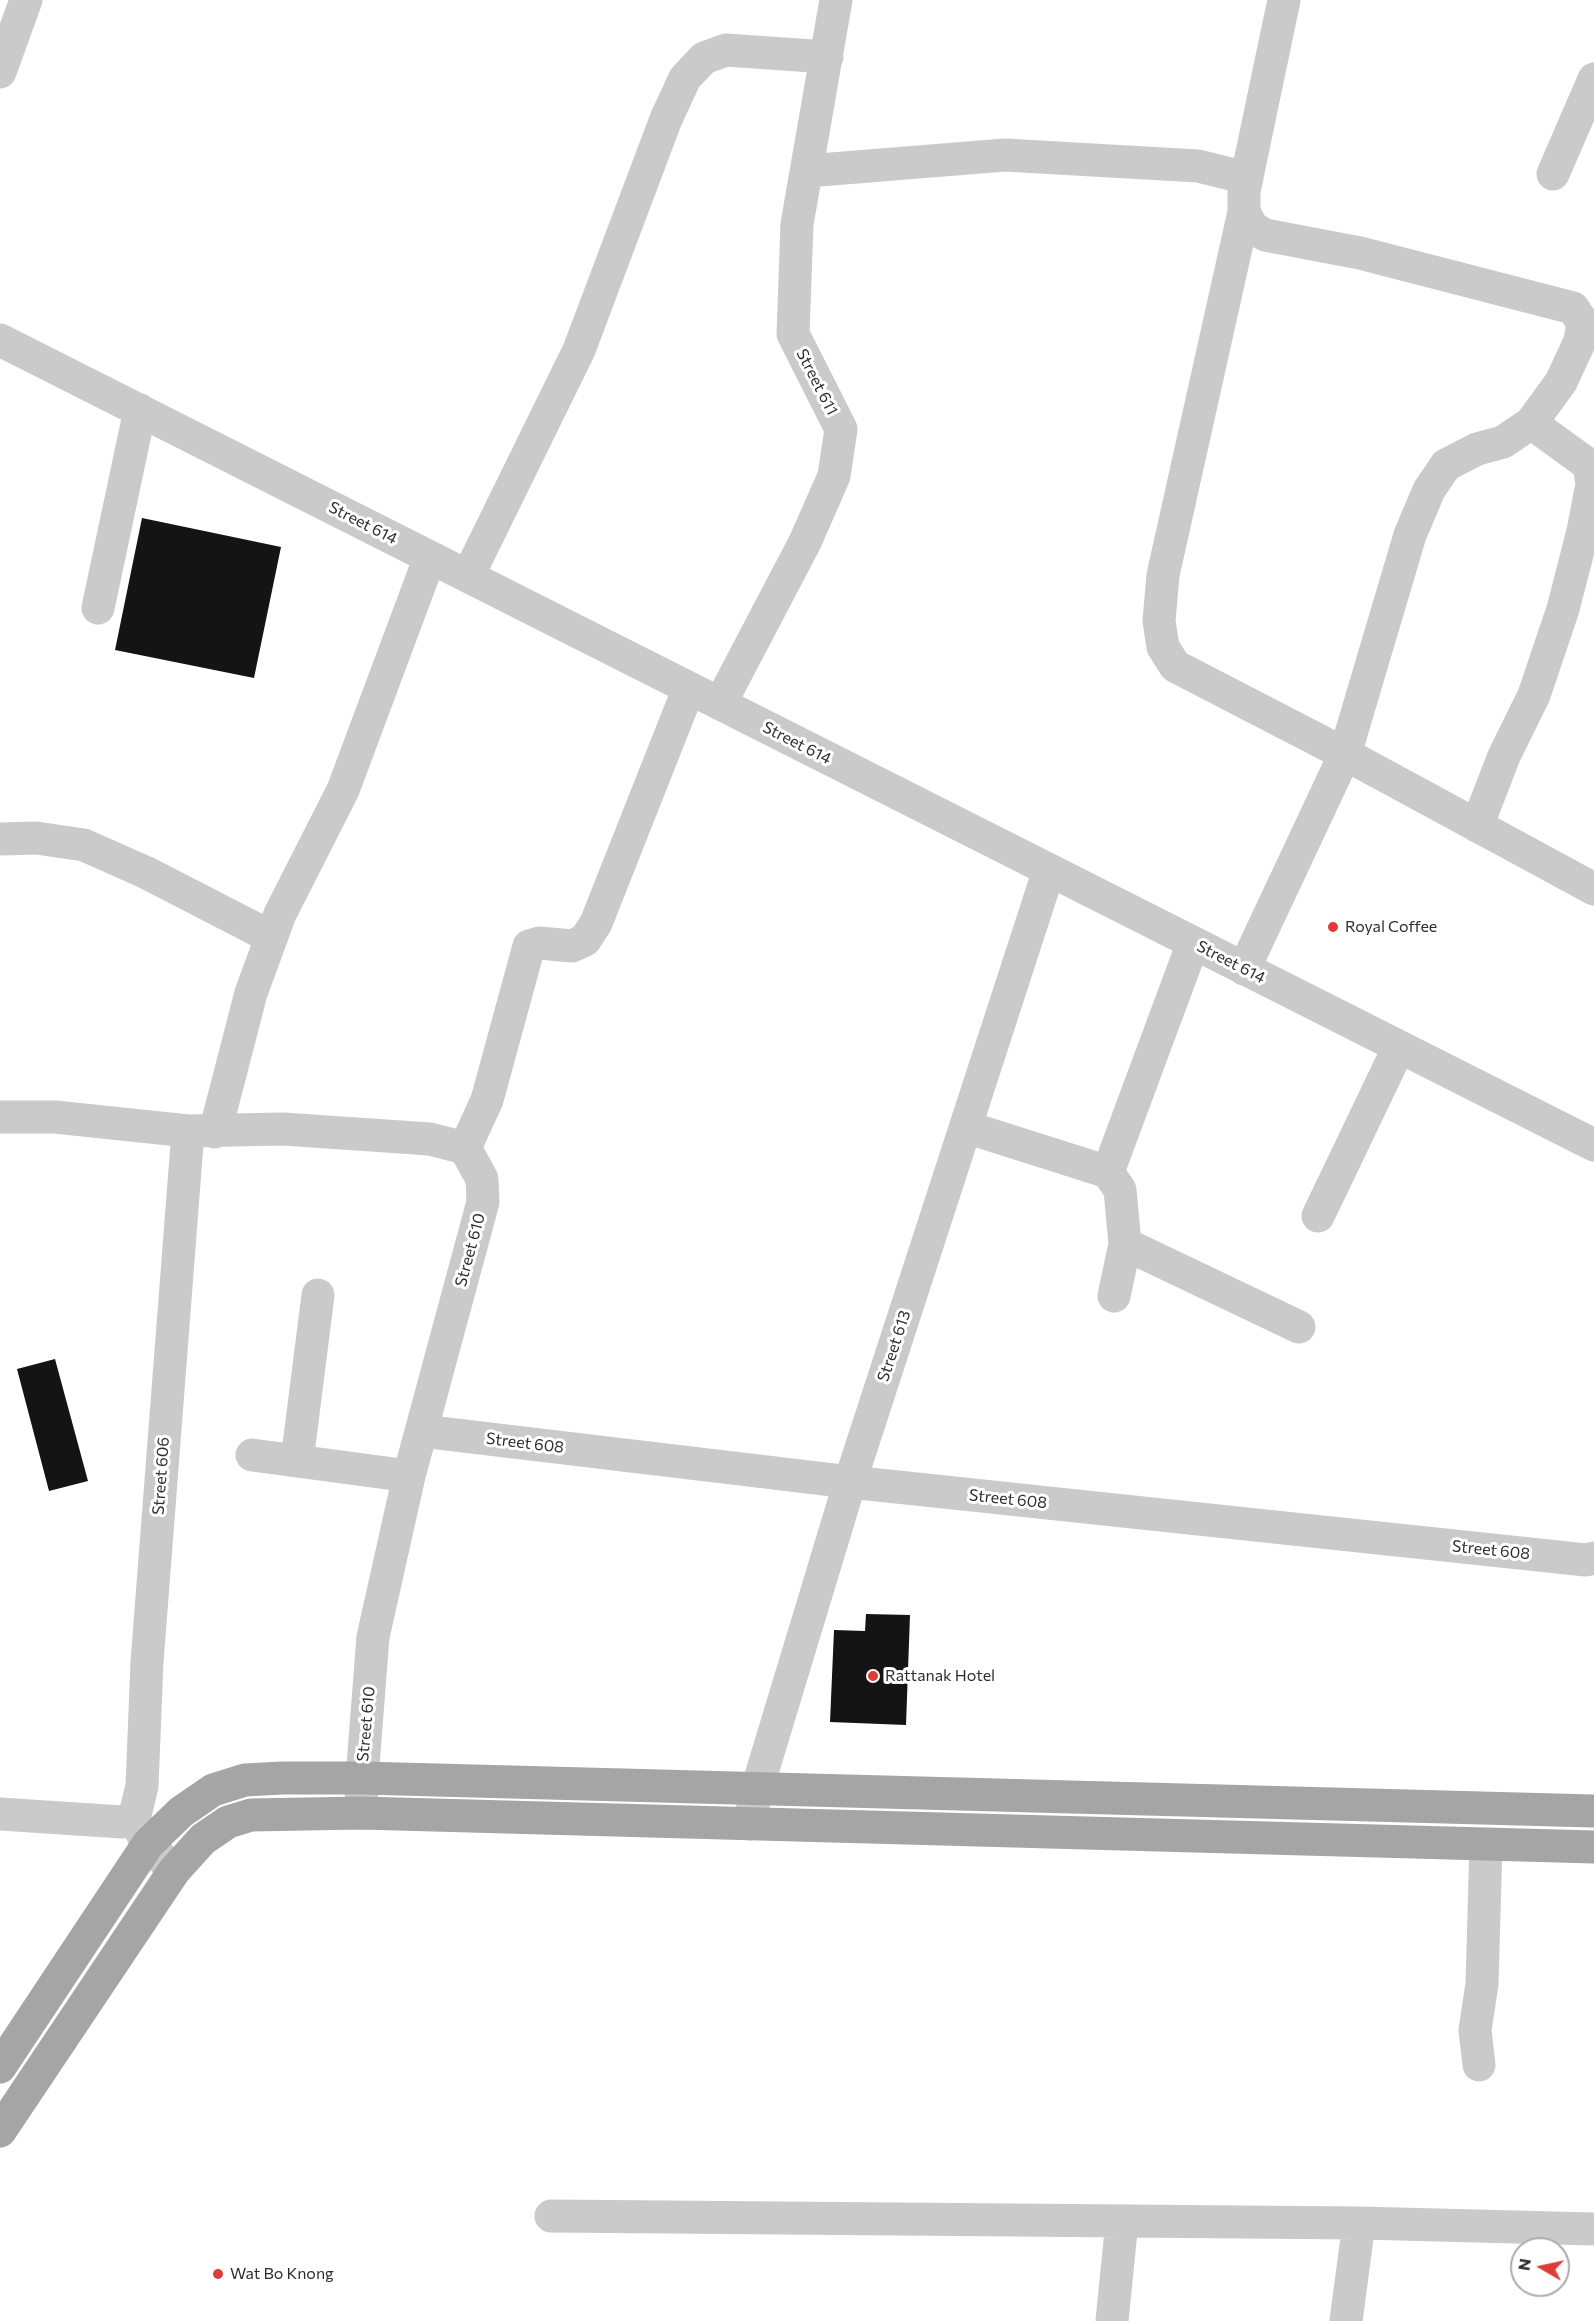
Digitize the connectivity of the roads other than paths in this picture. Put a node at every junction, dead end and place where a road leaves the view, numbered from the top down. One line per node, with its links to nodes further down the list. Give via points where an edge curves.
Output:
1 (26, 0): 5 (street)
2 (836, 0): 4 (street, Street 611)
3 (1284, 0): 9 (street)
4 (826, 57): 7 (street, Street 611); 15 (street, via 726,50 704,57 685,78 579,350)
5 (0, 72)
6 (1594, 80): 8 (street)
7 (807, 171): 9 (street, via 1005,154 1198,166); 18 (street, Street 611, via 797,224 793,334 841,429 834,476)
8 (1554, 174)
9 (1247, 178): 10 (street)
10 (1244, 212): 13 (street, via 1252,227 1265,235 1360,253 1573,308 1583,323 1580,341 1561,382); 19 (street, via 1163,575 1159,621 1163,648 1175,666)
11 (0, 340): 12 (street, Street 614)
12 (140, 410): 14 (street, Street 614); 16 (street)
13 (1531, 423): 19 (street, via 1503,442 1477,449 1446,465 1429,490 1410,534); 20 (street, via 1589,465 1592,484 1559,620 1534,695 1504,756)
14 (430, 557): 15 (street, Street 614); 24 (street, Street 606, via 343,790)
15 (468, 576): 17 (street, Street 614)
16 (98, 608)
17 (689, 688): 18 (street, Street 614); 32 (street, via 596,923 585,940 572,946 529,946 487,1100)
18 (720, 704): 22 (street, Street 614)
19 (1345, 754): 20 (street); 26 (street)
20 (1477, 826): 23 (street)
21 (0, 839): 24 (street, via 36,838 84,845)
22 (1049, 870): 25 (street, Street 614); 29 (street, Street 613)
23 (1594, 889)
24 (272, 937): 30 (street, Street 606)
25 (1193, 943): 26 (street, Street 614); 33 (street)
26 (1245, 969): 27 (street, Street 614)
27 (1399, 1047): 31 (street, Street 614); 34 (street)
28 (0, 1117): 30 (street, via 55,1117)
29 (966, 1127): 33 (street); 43 (street, Street 613)
30 (202, 1131): 32 (street, via 283,1129 430,1139); 51 (street, Street 606, via 147,1662)
31 (1594, 1145)
32 (465, 1148): 39 (street, Street 610, via 482,1179 483,1202)
33 (1108, 1172): 35 (street, via 1120,1190)
34 (1318, 1216)
35 (1125, 1244): 37 (street); 38 (street)
36 (318, 1295): 41 (street)
37 (1114, 1296)
38 (1299, 1327)
39 (422, 1431): 42 (street, Street 610); 43 (street, Street 608)
40 (252, 1455): 41 (street)
41 (297, 1461): 42 (street)
42 (409, 1476): 45 (street, Street 610, via 373,1637)
43 (850, 1482): 44 (street, Street 608, via 1562,1558); 46 (street, Street 613)
44 (1594, 1558)
45 (362, 1778): 46 (main road); 49 (street, Street 610); 51 (main road, via 245,1780 213,1790)
46 (757, 1789): 47 (main road); 50 (street, Street 613)
47 (1594, 1811)
48 (0, 1814): 51 (street, via 122,1822)
49 (361, 1814): 50 (main road); 54 (main road, via 251,1815 228,1822 203,1839)
50 (748, 1824): 52 (main road)
51 (141, 1832): 54 (street); 56 (main road)
52 (1486, 1844): 53 (main road); 55 (street, via 1482,1984 1475,2030)
53 (1594, 1847)
54 (174, 1871): 57 (main road)
55 (1479, 2065)
56 (0, 2067)
57 (0, 2131)
58 (551, 2216): 59 (street)
59 (1122, 2221): 60 (street); 62 (street)
60 (1359, 2223): 61 (street); 63 (street)
61 (1594, 2229)
62 (1112, 2321)
63 (1346, 2321)

